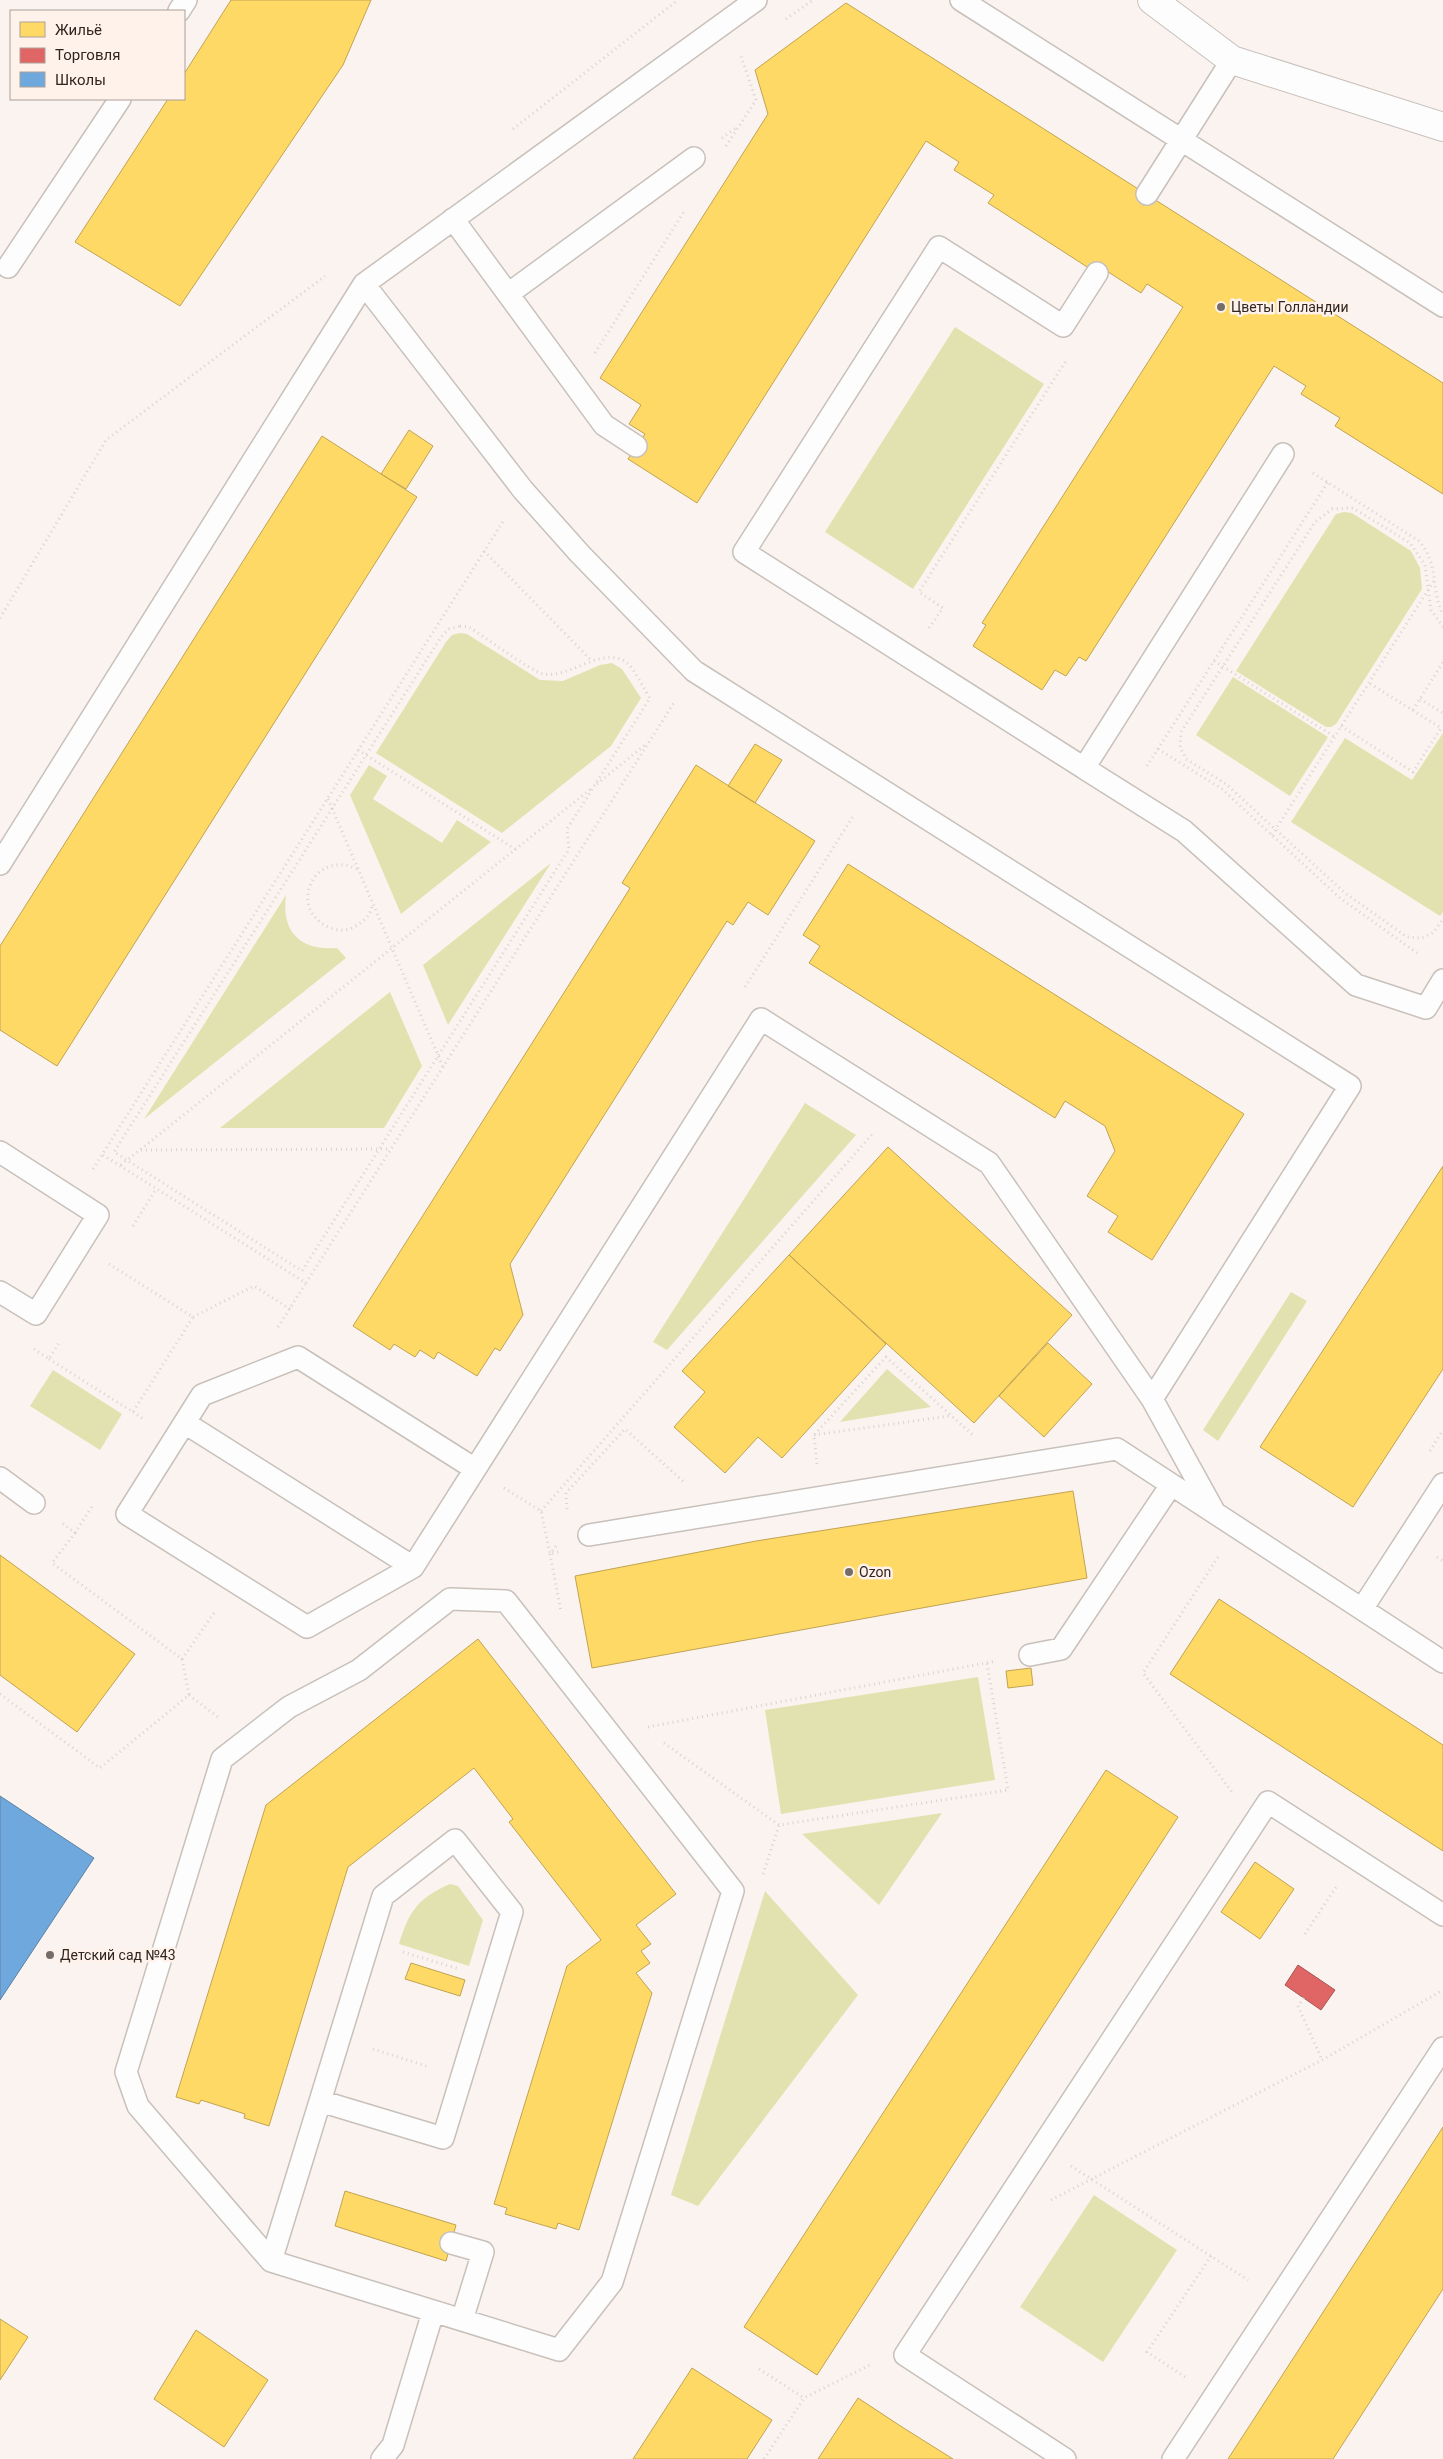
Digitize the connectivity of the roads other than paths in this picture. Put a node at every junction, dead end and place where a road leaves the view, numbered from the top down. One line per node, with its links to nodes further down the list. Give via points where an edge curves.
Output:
1 (756, 0): 10 (lane)
2 (961, 0): 7 (lane)
3 (1152, 0): 4 (street)
4 (1232, 60): 6 (street); 7 (lane)
5 (119, 100): 11 (lane)
6 (1443, 127)
7 (1181, 140): 9 (lane); 15 (lane)
8 (694, 158): 14 (lane)
9 (1147, 194)
10 (454, 219): 13 (lane); 14 (lane)
11 (8, 267)
12 (1097, 273): 18 (lane, via 1063,326 938,246 744,552)
13 (364, 284): 19 (lane); 23 (lane, via 523,490 580,554 694,671 1350,1086)
14 (508, 294): 16 (lane, via 604,425)
15 (1443, 306)
16 (636, 446)
17 (1283, 454): 18 (lane)
18 (1084, 768): 20 (lane, via 1184,831 1356,986 1426,1008)
19 (0, 864)
20 (1443, 980)
21 (0, 1152): 22 (lane, via 98,1215 36,1314)
22 (0, 1292)
23 (1152, 1398): 25 (lane, via 989,1163 760,1018); 30 (lane)
24 (185, 1422): 25 (lane, via 202,1395 298,1357); 32 (lane); 32 (lane, via 127,1514 307,1627)
25 (475, 1469): 32 (lane)
26 (0, 1478): 29 (lane)
27 (1443, 1484): 33 (lane)
28 (1171, 1485): 30 (lane); 31 (lane, via 1117,1448); 34 (lane, via 1061,1649)
29 (34, 1503)
30 (1215, 1513): 33 (lane)
31 (589, 1535)
32 (413, 1568)
33 (1362, 1609): 35 (lane)
34 (1030, 1655)
35 (1443, 1662)
36 (1443, 1915): 44 (lane, via 1268,1802 905,2355)
37 (1443, 2048): 45 (lane)
38 (320, 2101): 38 (lane, via 383,1896 455,1840 512,1912 443,2138); 40 (lane)
39 (451, 2242): 42 (lane, via 483,2252)
40 (271, 2261): 41 (lane); 42 (lane, via 138,2106 126,2072 222,1759 289,1707 359,1670 450,1599 506,1602 732,1891 612,2282 559,2350)
41 (433, 2312): 42 (lane); 43 (lane, via 393,2445)
42 (462, 2320)
43 (382, 2459)
44 (1065, 2459)
45 (1173, 2459)

